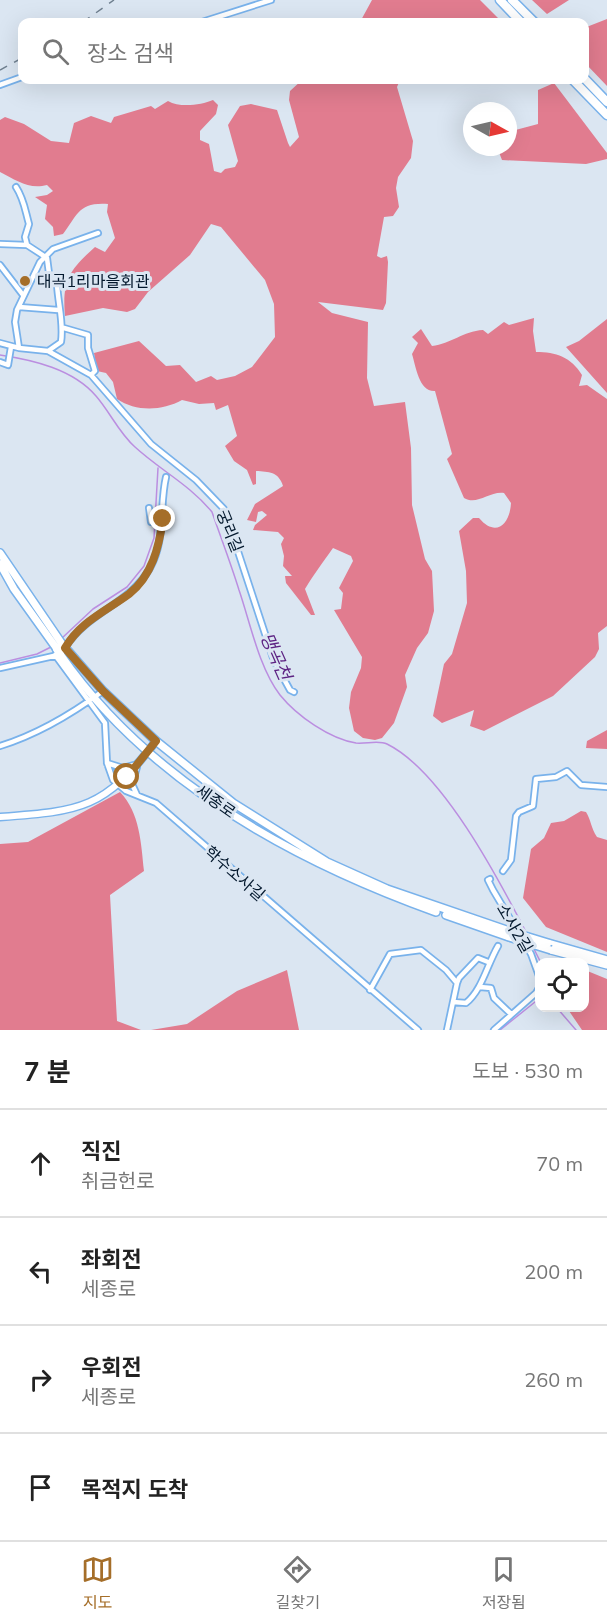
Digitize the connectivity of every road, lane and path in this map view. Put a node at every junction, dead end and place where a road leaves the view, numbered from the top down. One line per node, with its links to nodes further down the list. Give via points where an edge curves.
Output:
1 (271, 0): 4 (street)
2 (500, 0): 5 (highway)
3 (512, 0): 6 (highway)
4 (215, 18)
5 (517, 18)
6 (530, 18)
7 (18, 78): 10 (street)
8 (589, 82): 11 (highway)
9 (577, 84): 12 (highway)
10 (0, 85)
11 (607, 102)
12 (607, 115)
13 (16, 186): 16 (street, via 25,203 29,224)
14 (98, 233): 17 (street, via 53,249)
15 (0, 244): 16 (street)
16 (27, 245): 17 (street)
17 (47, 258): 19 (street, via 40,262); 21 (street, via 50,281 57,284)
18 (0, 265): 19 (street)
19 (23, 295): 20 (street)
20 (19, 307): 21 (street); 25 (street, via 15,322)
21 (58, 310): 22 (street)
22 (64, 328): 26 (street, via 61,342); 28 (street, via 88,335 95,370)
23 (0, 343): 24 (street, 궁리길)
24 (11, 347): 25 (street, 궁리길); 27 (street, via 8,365)
25 (19, 348): 26 (street, 궁리길)
26 (48, 351): 28 (street, 궁리길)
27 (0, 362)
28 (91, 375): 37 (street, 궁리길, via 151,444 224,509 274,661)
29 (166, 477): 31 (street)
30 (149, 508): 31 (street, via 151,520)
31 (163, 519): 34 (street, via 156,553 140,582)
32 (0, 553): 34 (main road, 세종로)
33 (0, 564): 34 (main road, 세종로)
34 (58, 647): 35 (street); 36 (main road, 세종로); 38 (main road, 세종로)
35 (0, 668)
36 (103, 691): 38 (street); 39 (main road, 세종로)
37 (294, 692)
38 (92, 699): 40 (street); 41 (main road, 세종로); 42 (street, via 105,723)
39 (156, 741): 41 (main road); 50 (main road, 세종로, via 233,803 327,862 387,889)
40 (0, 746)
41 (149, 750): 43 (main road); 50 (main road, 세종로, via 215,802 307,858 384,893)
42 (107, 763): 43 (street, via 123,768); 44 (street)
43 (137, 764): 44 (main road); 46 (street, via 132,784)
44 (118, 785): 46 (street, 학수소사길); 47 (main road, via 94,801 66,811)
45 (607, 788): 48 (street, via 580,785 567,771 537,779 533,806 516,816 511,860)
46 (137, 795): 59 (street, 학수소사길, via 156,803)
47 (0, 817)
48 (503, 871)
49 (490, 879): 55 (street, 소사2길)
50 (510, 934): 52 (main road, bridge)
51 (498, 946): 54 (street)
52 (550, 946): 53 (main road); 56 (main road)
53 (607, 960)
54 (488, 962): 57 (street, via 478,958); 58 (street)
55 (535, 965)
56 (607, 965)
57 (457, 983): 59 (street, via 421,950 390,954); 61 (street)
58 (480, 987): 61 (street, via 466,1004); 62 (street, via 491,988 494,998)
59 (370, 990): 63 (street, 학수소사길)
60 (535, 994): 62 (street)
61 (453, 1002): 64 (street)
62 (511, 1014): 65 (street)
63 (418, 1030)
64 (449, 1030)
65 (494, 1030)

